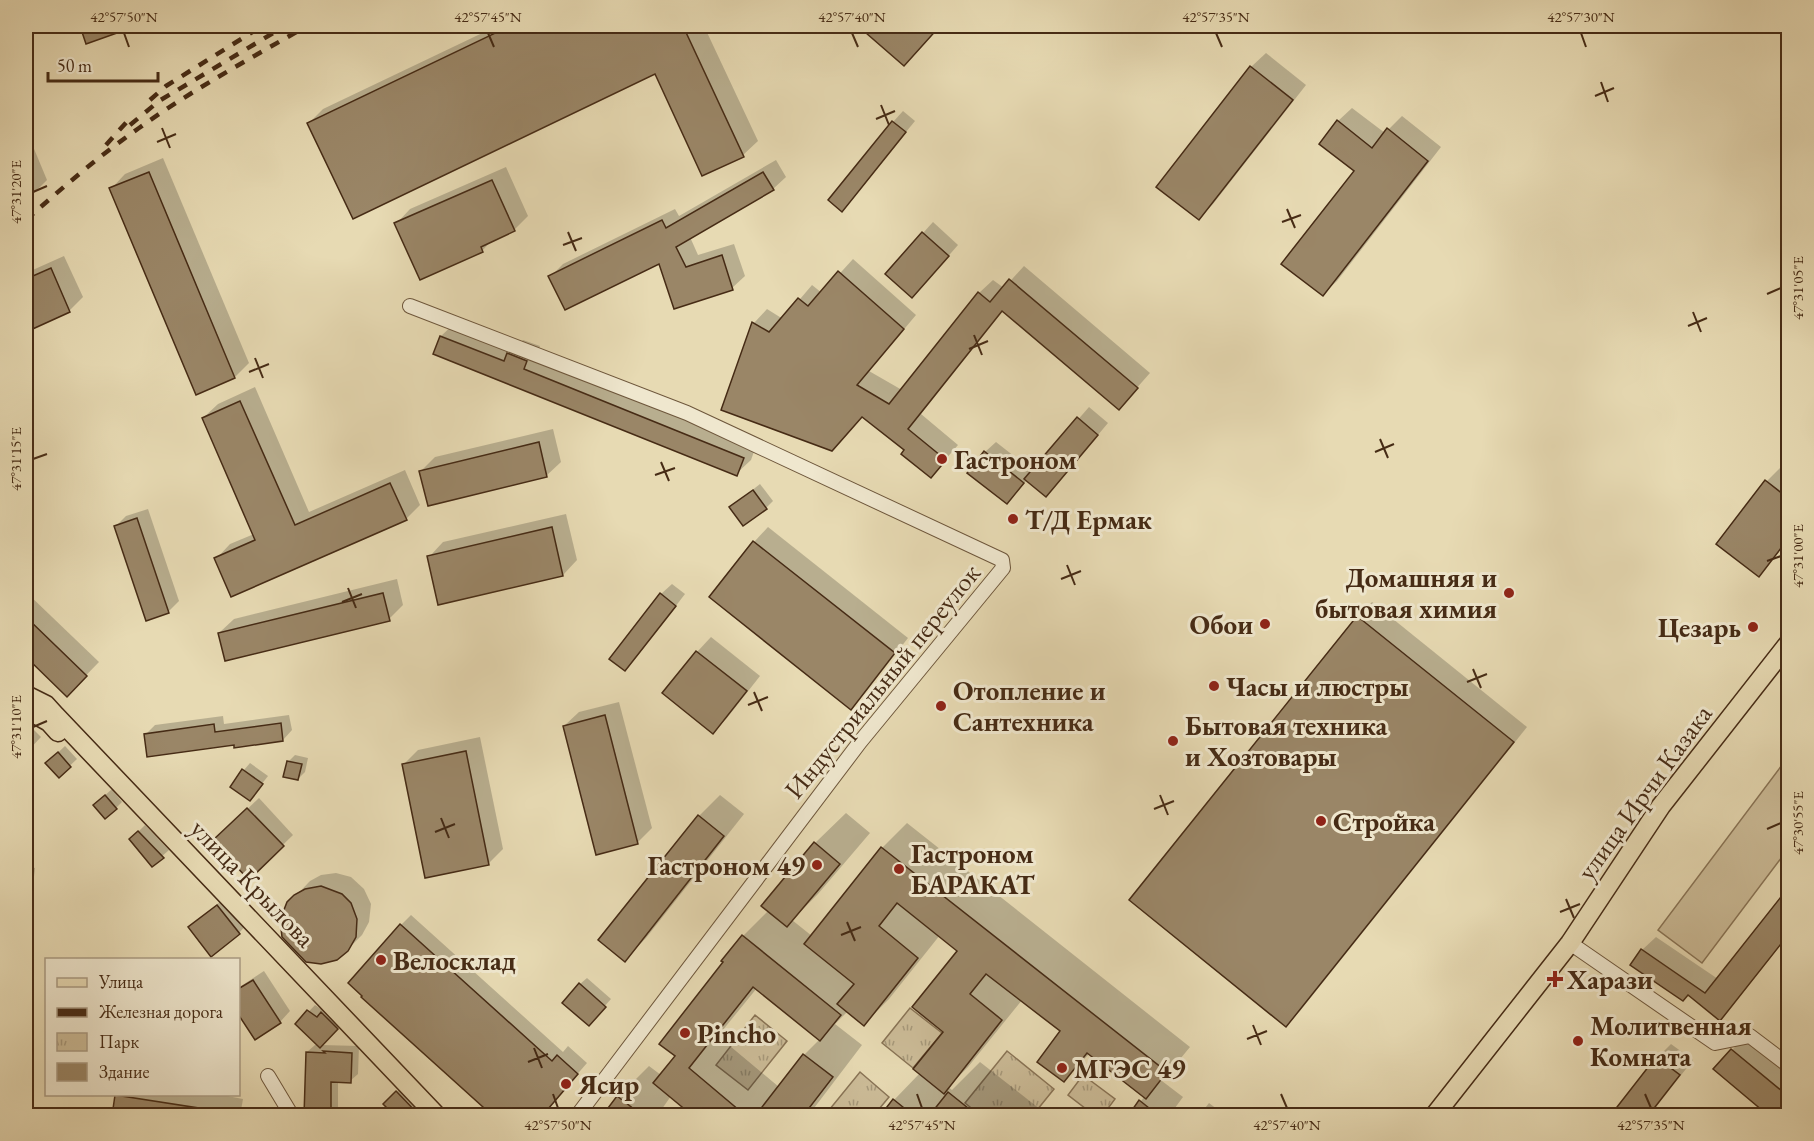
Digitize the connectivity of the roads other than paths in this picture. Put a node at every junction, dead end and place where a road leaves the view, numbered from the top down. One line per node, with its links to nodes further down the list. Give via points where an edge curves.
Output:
1 (410, 306): 11 (street, Индустриальный переулок, via 687,413 1002,560 1003,568 860,742)
2 (1788, 644): 5 (main road, улица Ирчи Казака, via 1661,806)
3 (26, 695): 10 (main road, улица Крылова, via 51,710)
4 (26, 709): 9 (main road, via 49,722)
5 (1570, 943): 6 (street, via 1715,1043 1750,1036); 12 (main road, улица Ирчи Казака)
6 (1788, 1065)
7 (267, 1076): 8 (street)
8 (292, 1116)
9 (430, 1116)
10 (437, 1116)
11 (577, 1116)
12 (1434, 1116)

